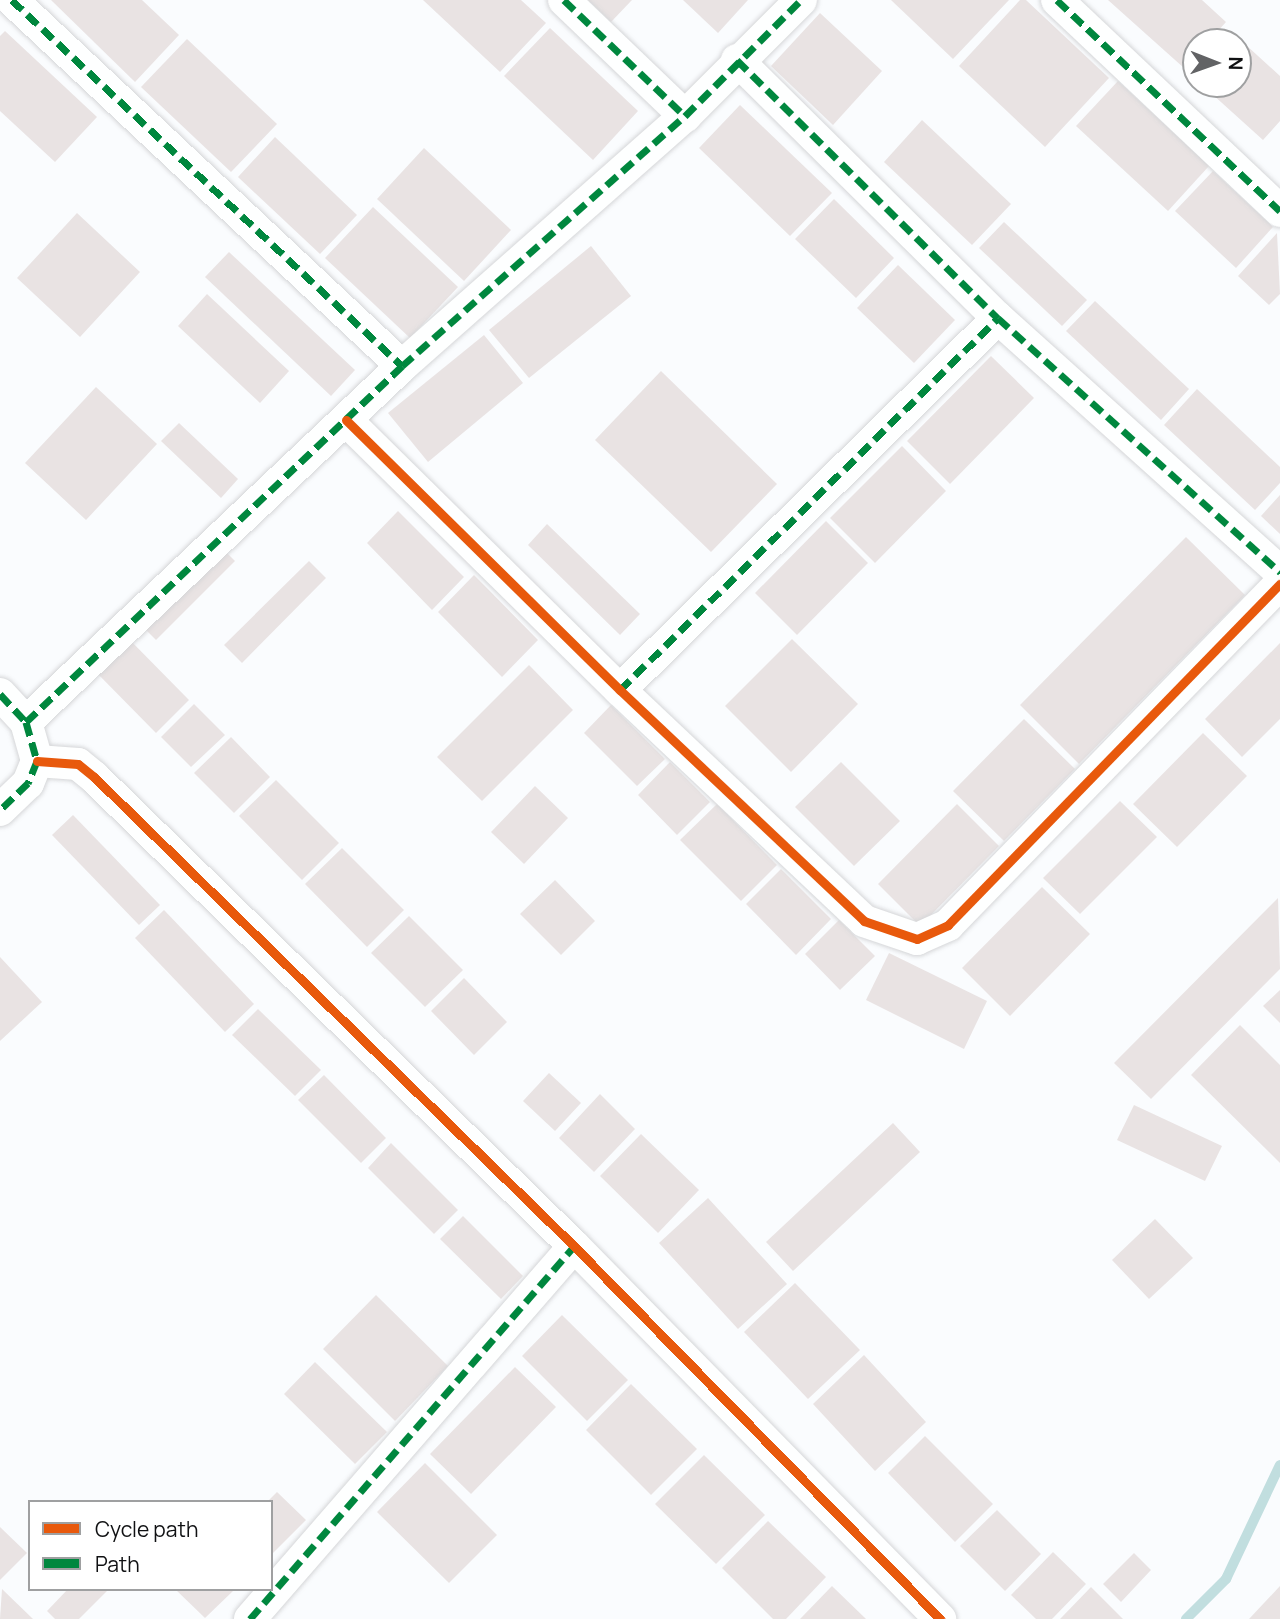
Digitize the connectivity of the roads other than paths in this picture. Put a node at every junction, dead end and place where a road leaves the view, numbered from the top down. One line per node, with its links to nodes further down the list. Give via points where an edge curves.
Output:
1 (12, 0): 9 (street)
2 (564, 0): 6 (street)
3 (801, 0): 5 (street)
4 (1057, 0): 7 (street)
5 (737, 61): 6 (street); 8 (street)
6 (685, 116): 9 (street)
7 (1280, 211)
8 (998, 318): 11 (street); 13 (street)
9 (402, 366): 10 (street)
10 (346, 420): 13 (street); 15 (street)
11 (1280, 572)
12 (1280, 584): 13 (street, via 948,925 917,939 864,921)
13 (620, 691)
14 (0, 694): 15 (street)
15 (26, 722): 16 (street)
16 (37, 761): 17 (street, via 28,783); 18 (street, via 78,764 94,777)
17 (0, 810)
18 (574, 1246): 19 (street); 20 (street)
19 (250, 1619)
20 (940, 1619)

